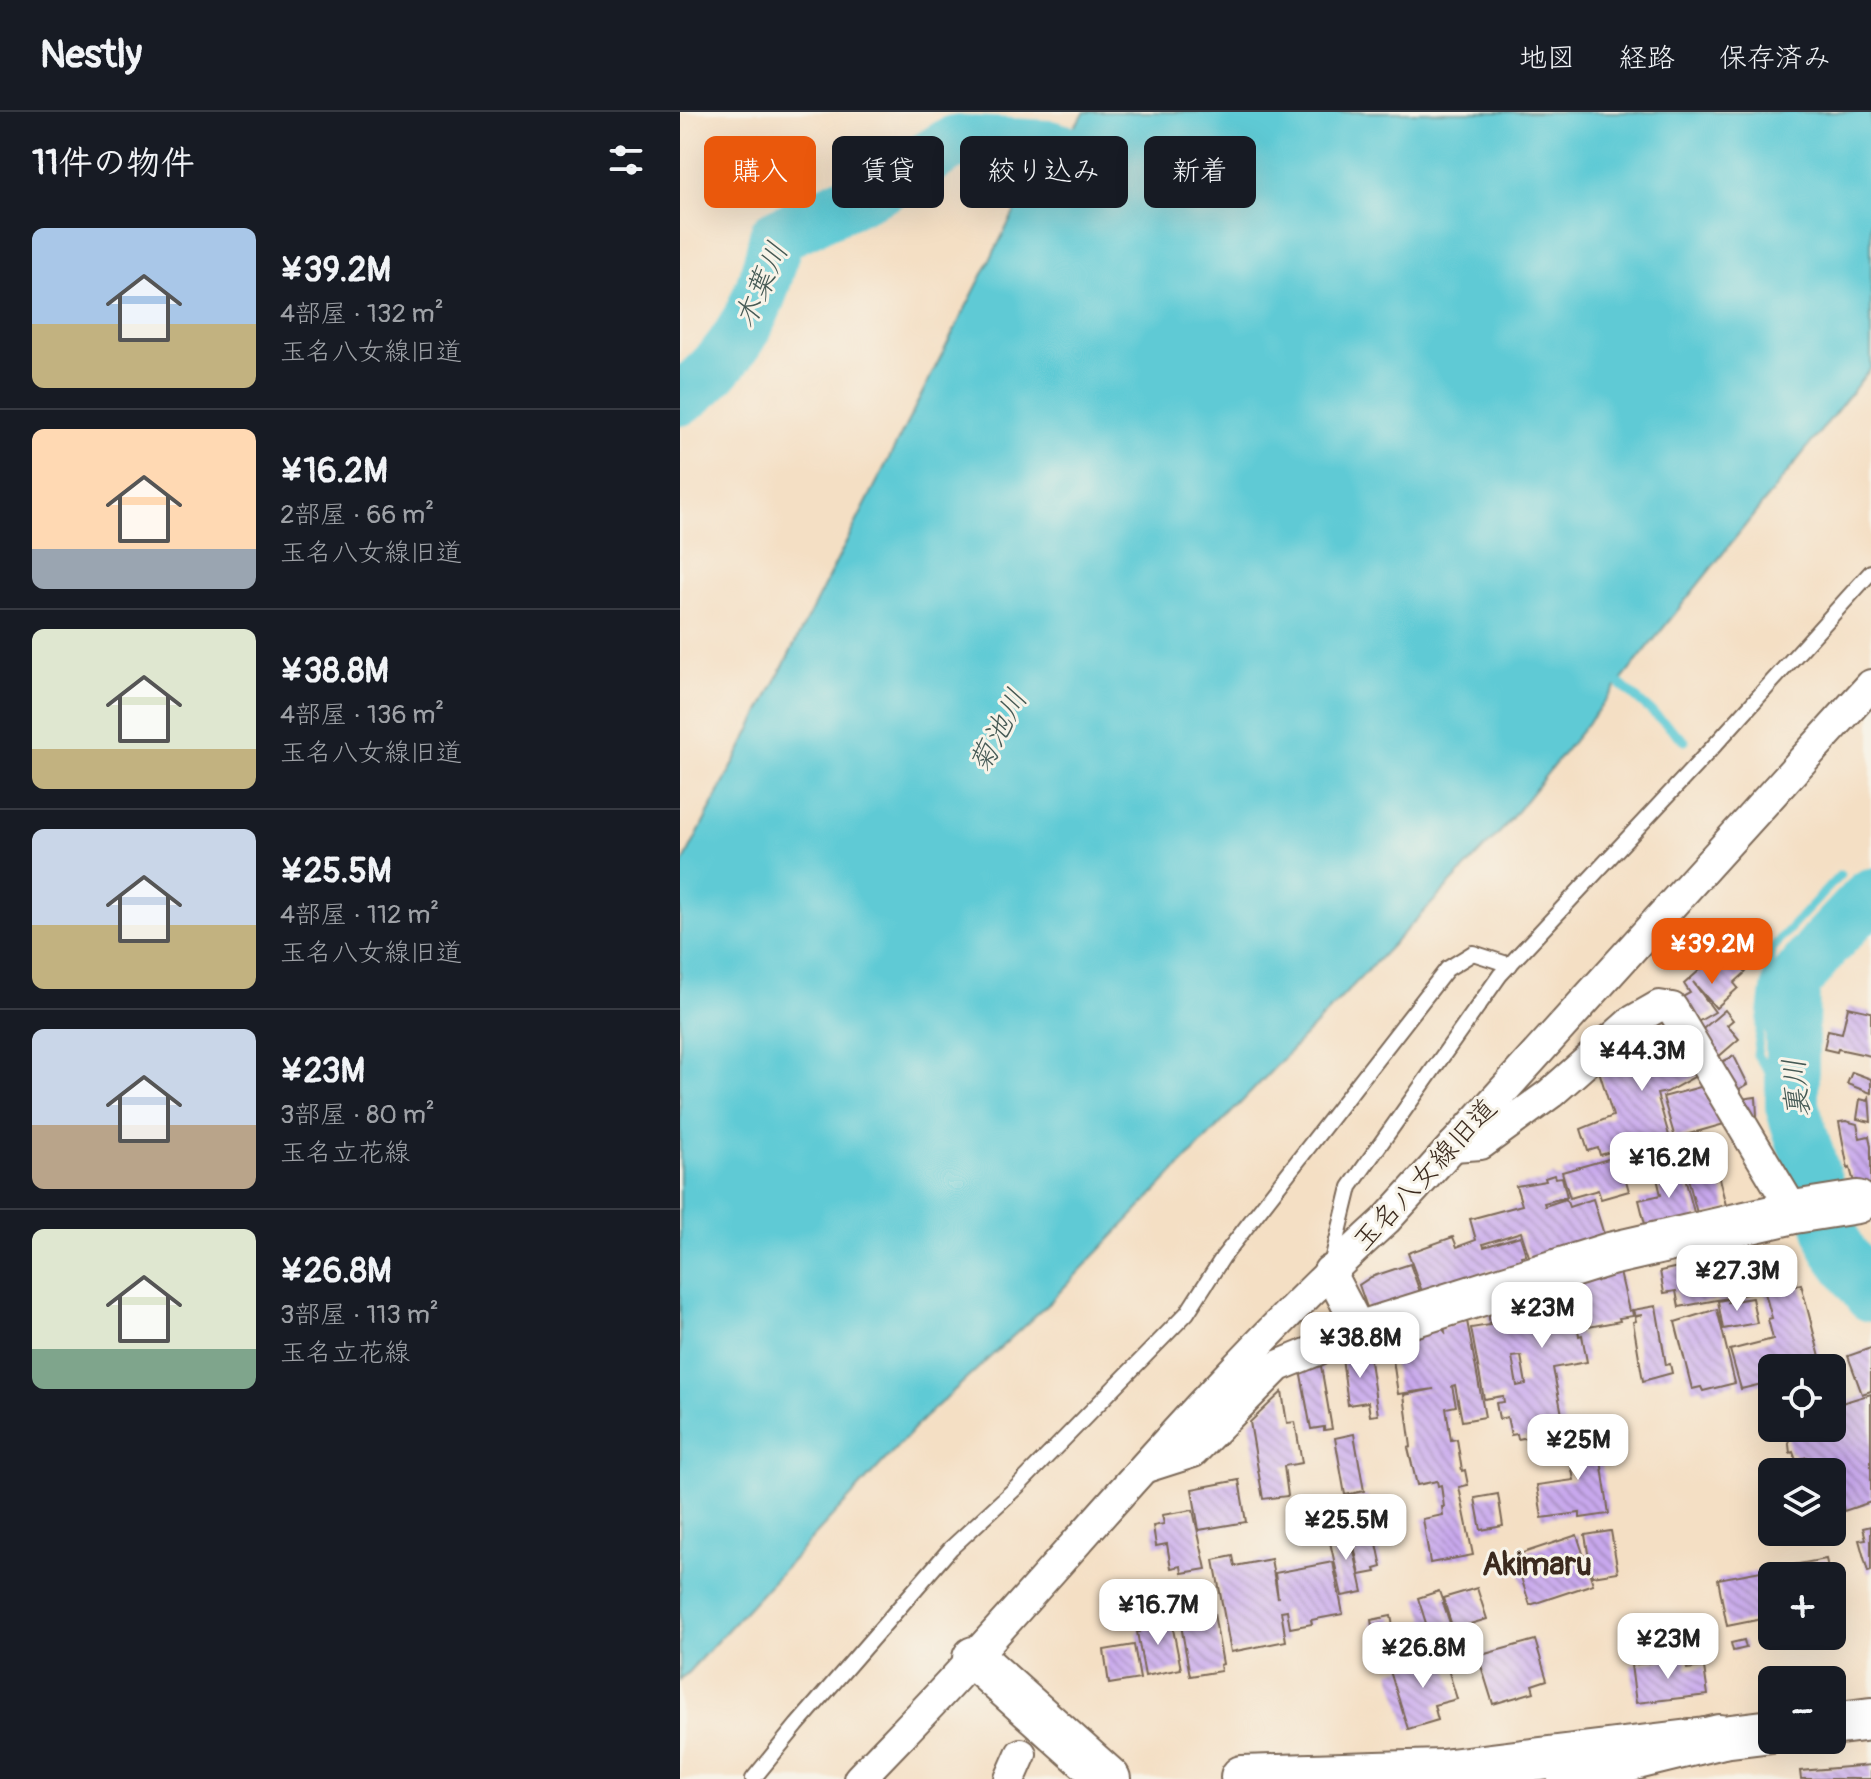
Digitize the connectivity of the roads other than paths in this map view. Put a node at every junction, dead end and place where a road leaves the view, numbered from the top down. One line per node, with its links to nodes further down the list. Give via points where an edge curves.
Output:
1 (1871, 572): 3 (lane)
2 (1871, 685): 4 (street, 玉名八女線旧道)
3 (1510, 965): 7 (lane, via 1350,1187); 16 (lane, via 1473,953 1447,969 1223,1257 1187,1313 951,1548)
4 (1453, 1146): 6 (street, via 1481,1144 1551,1093 1631,1022 1659,1006 1672,1008); 7 (street, 玉名八女線旧道, via 1386,1220)
5 (1864, 1203): 6 (street)
6 (1797, 1211): 8 (street, via 1610,1254)
7 (1329, 1271): 8 (street); 9 (street, 玉名八女線旧道)
8 (1361, 1332): 9 (street, via 1278,1366 1193,1452)
9 (1140, 1469): 10 (street, 玉名八女線旧道)
10 (974, 1658): 17 (street, 玉名八女線旧道); 18 (street)
11 (1871, 1719): 12 (street)
12 (1846, 1722)
13 (1758, 1733): 14 (street)
14 (1719, 1737): 15 (street, via 1442,1771); 19 (main road)
15 (1242, 1777)
16 (753, 1779)
17 (859, 1779)
18 (1109, 1779)
19 (1570, 1779)

